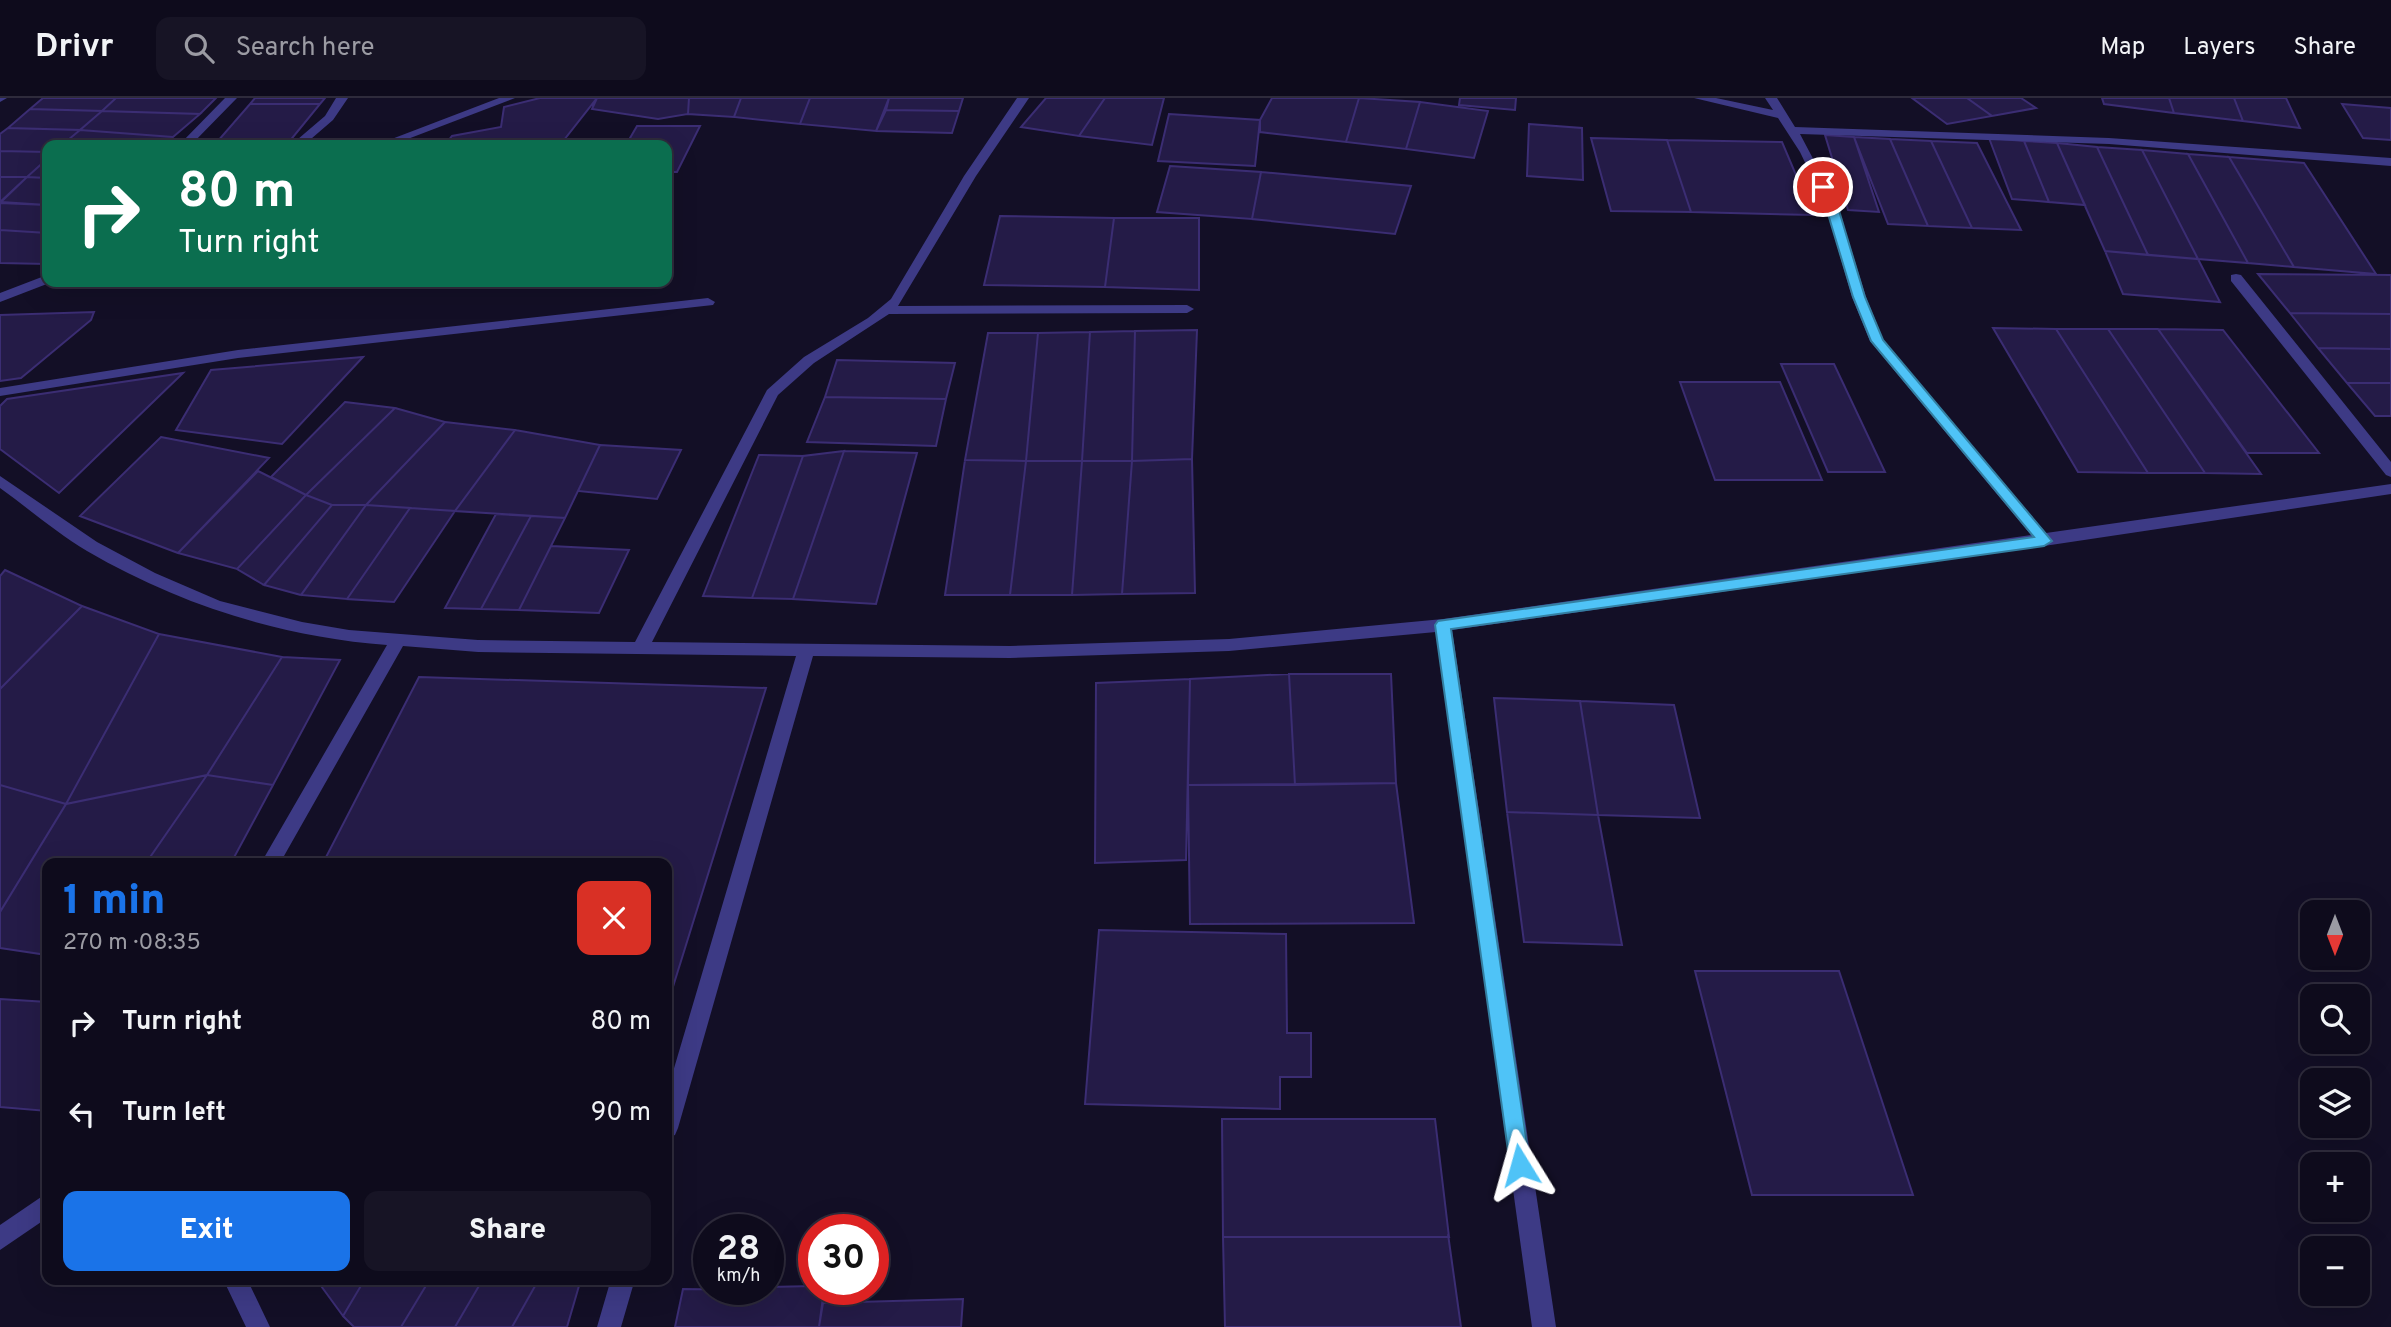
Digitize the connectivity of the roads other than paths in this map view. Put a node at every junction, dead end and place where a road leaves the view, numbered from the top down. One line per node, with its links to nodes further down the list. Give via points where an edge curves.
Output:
1 (231, 98): 9 (street)
2 (342, 98): 10 (street, via 329,118)
3 (509, 98): 11 (street)
4 (1023, 98): 21 (street, via 948,212 903,293)
5 (1700, 98): 7 (street)
6 (1771, 98): 7 (street)
7 (1781, 115): 8 (street)
8 (1791, 130): 12 (street, via 2109,141); 26 (street, via 1831,204 1877,341)
9 (190, 140)
10 (303, 140)
11 (396, 140)
12 (2386, 162): 13 (street)
13 (2391, 177)
14 (42, 276): 17 (street)
15 (2236, 278): 23 (street)
16 (42, 281): 17 (street)
17 (33, 284): 18 (street)
18 (0, 298)
19 (708, 302): 22 (street, via 225,355)
20 (1187, 309): 21 (street)
21 (888, 310): 29 (street, via 808,360 772,393)
22 (0, 392)
23 (2391, 472)
24 (0, 481): 28 (street, via 91,546 216,606 302,628)
25 (2391, 489): 26 (street)
26 (2044, 541): 27 (street)
27 (1443, 625): 30 (street, via 1120,650); 39 (street)
28 (398, 641): 29 (street); 31 (street)
29 (641, 646): 30 (street)
30 (806, 650): 32 (street)
31 (273, 858)
32 (672, 1111)
33 (42, 1209): 34 (street)
34 (0, 1238)
35 (238, 1285): 37 (street)
36 (621, 1285): 38 (street)
37 (258, 1327)
38 (609, 1327)
39 (1544, 1327)

